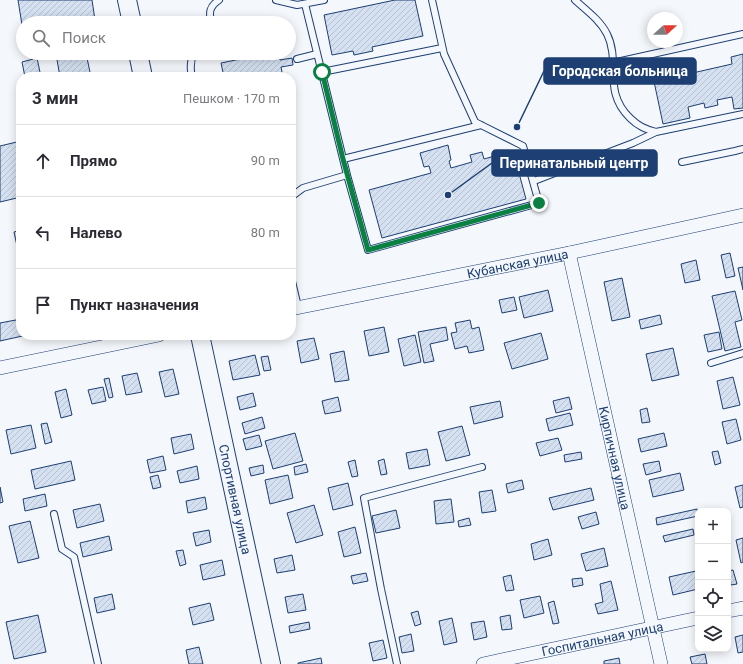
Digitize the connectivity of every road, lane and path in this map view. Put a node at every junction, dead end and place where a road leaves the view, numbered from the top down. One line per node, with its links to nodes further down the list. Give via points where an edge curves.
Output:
1 (127, 0): 8 (main road)
2 (219, 0): 9 (lane, via 212,5)
3 (276, 0): 7 (lane)
4 (324, 0): 7 (lane)
5 (432, 0): 11 (lane)
6 (575, 0): 16 (lane, via 598,21 607,34)
7 (305, 4): 12 (lane)
8 (130, 16)
9 (210, 16)
10 (743, 34): 16 (lane)
11 (442, 48): 19 (lane); 21 (lane, via 475,122)
12 (317, 54): 13 (lane); 19 (lane)
13 (298, 59)
14 (139, 60): 17 (main road)
15 (191, 60): 18 (lane)
16 (612, 63): 22 (lane, via 613,87 624,113 636,124)
17 (142, 72)
18 (190, 72)
19 (322, 72): 24 (lane)
20 (743, 114): 22 (lane)
21 (481, 125): 24 (lane); 27 (lane, via 523,146)
22 (656, 132): 27 (lane)
23 (743, 149): 25 (lane)
24 (343, 159): 26 (lane)
25 (682, 162)
26 (347, 175): 27 (lane, via 368,250 539,203); 28 (lane, via 303,188)
27 (534, 181)
28 (296, 193)
29 (743, 215): 30 (street, Кубанская улица)
30 (569, 253): 31 (street, Кубанская улица); 42 (street, Кирпичная улица)
31 (296, 308)
32 (135, 340): 36 (street)
33 (201, 340): 44 (main road, Спортивная улица)
34 (743, 353): 35 (lane)
35 (711, 363)
36 (0, 368)
37 (482, 467): 45 (lane, via 364,498)
38 (54, 514): 43 (lane, via 62,549 74,557)
39 (743, 608): 40 (street)
40 (731, 610)
41 (695, 619): 42 (street, Госпитальная улица)
42 (653, 627): 46 (street, Госпитальная улица); 47 (street, Кирпичная улица)
43 (98, 664)
44 (271, 664)
45 (397, 664)
46 (483, 664)
47 (661, 664)

